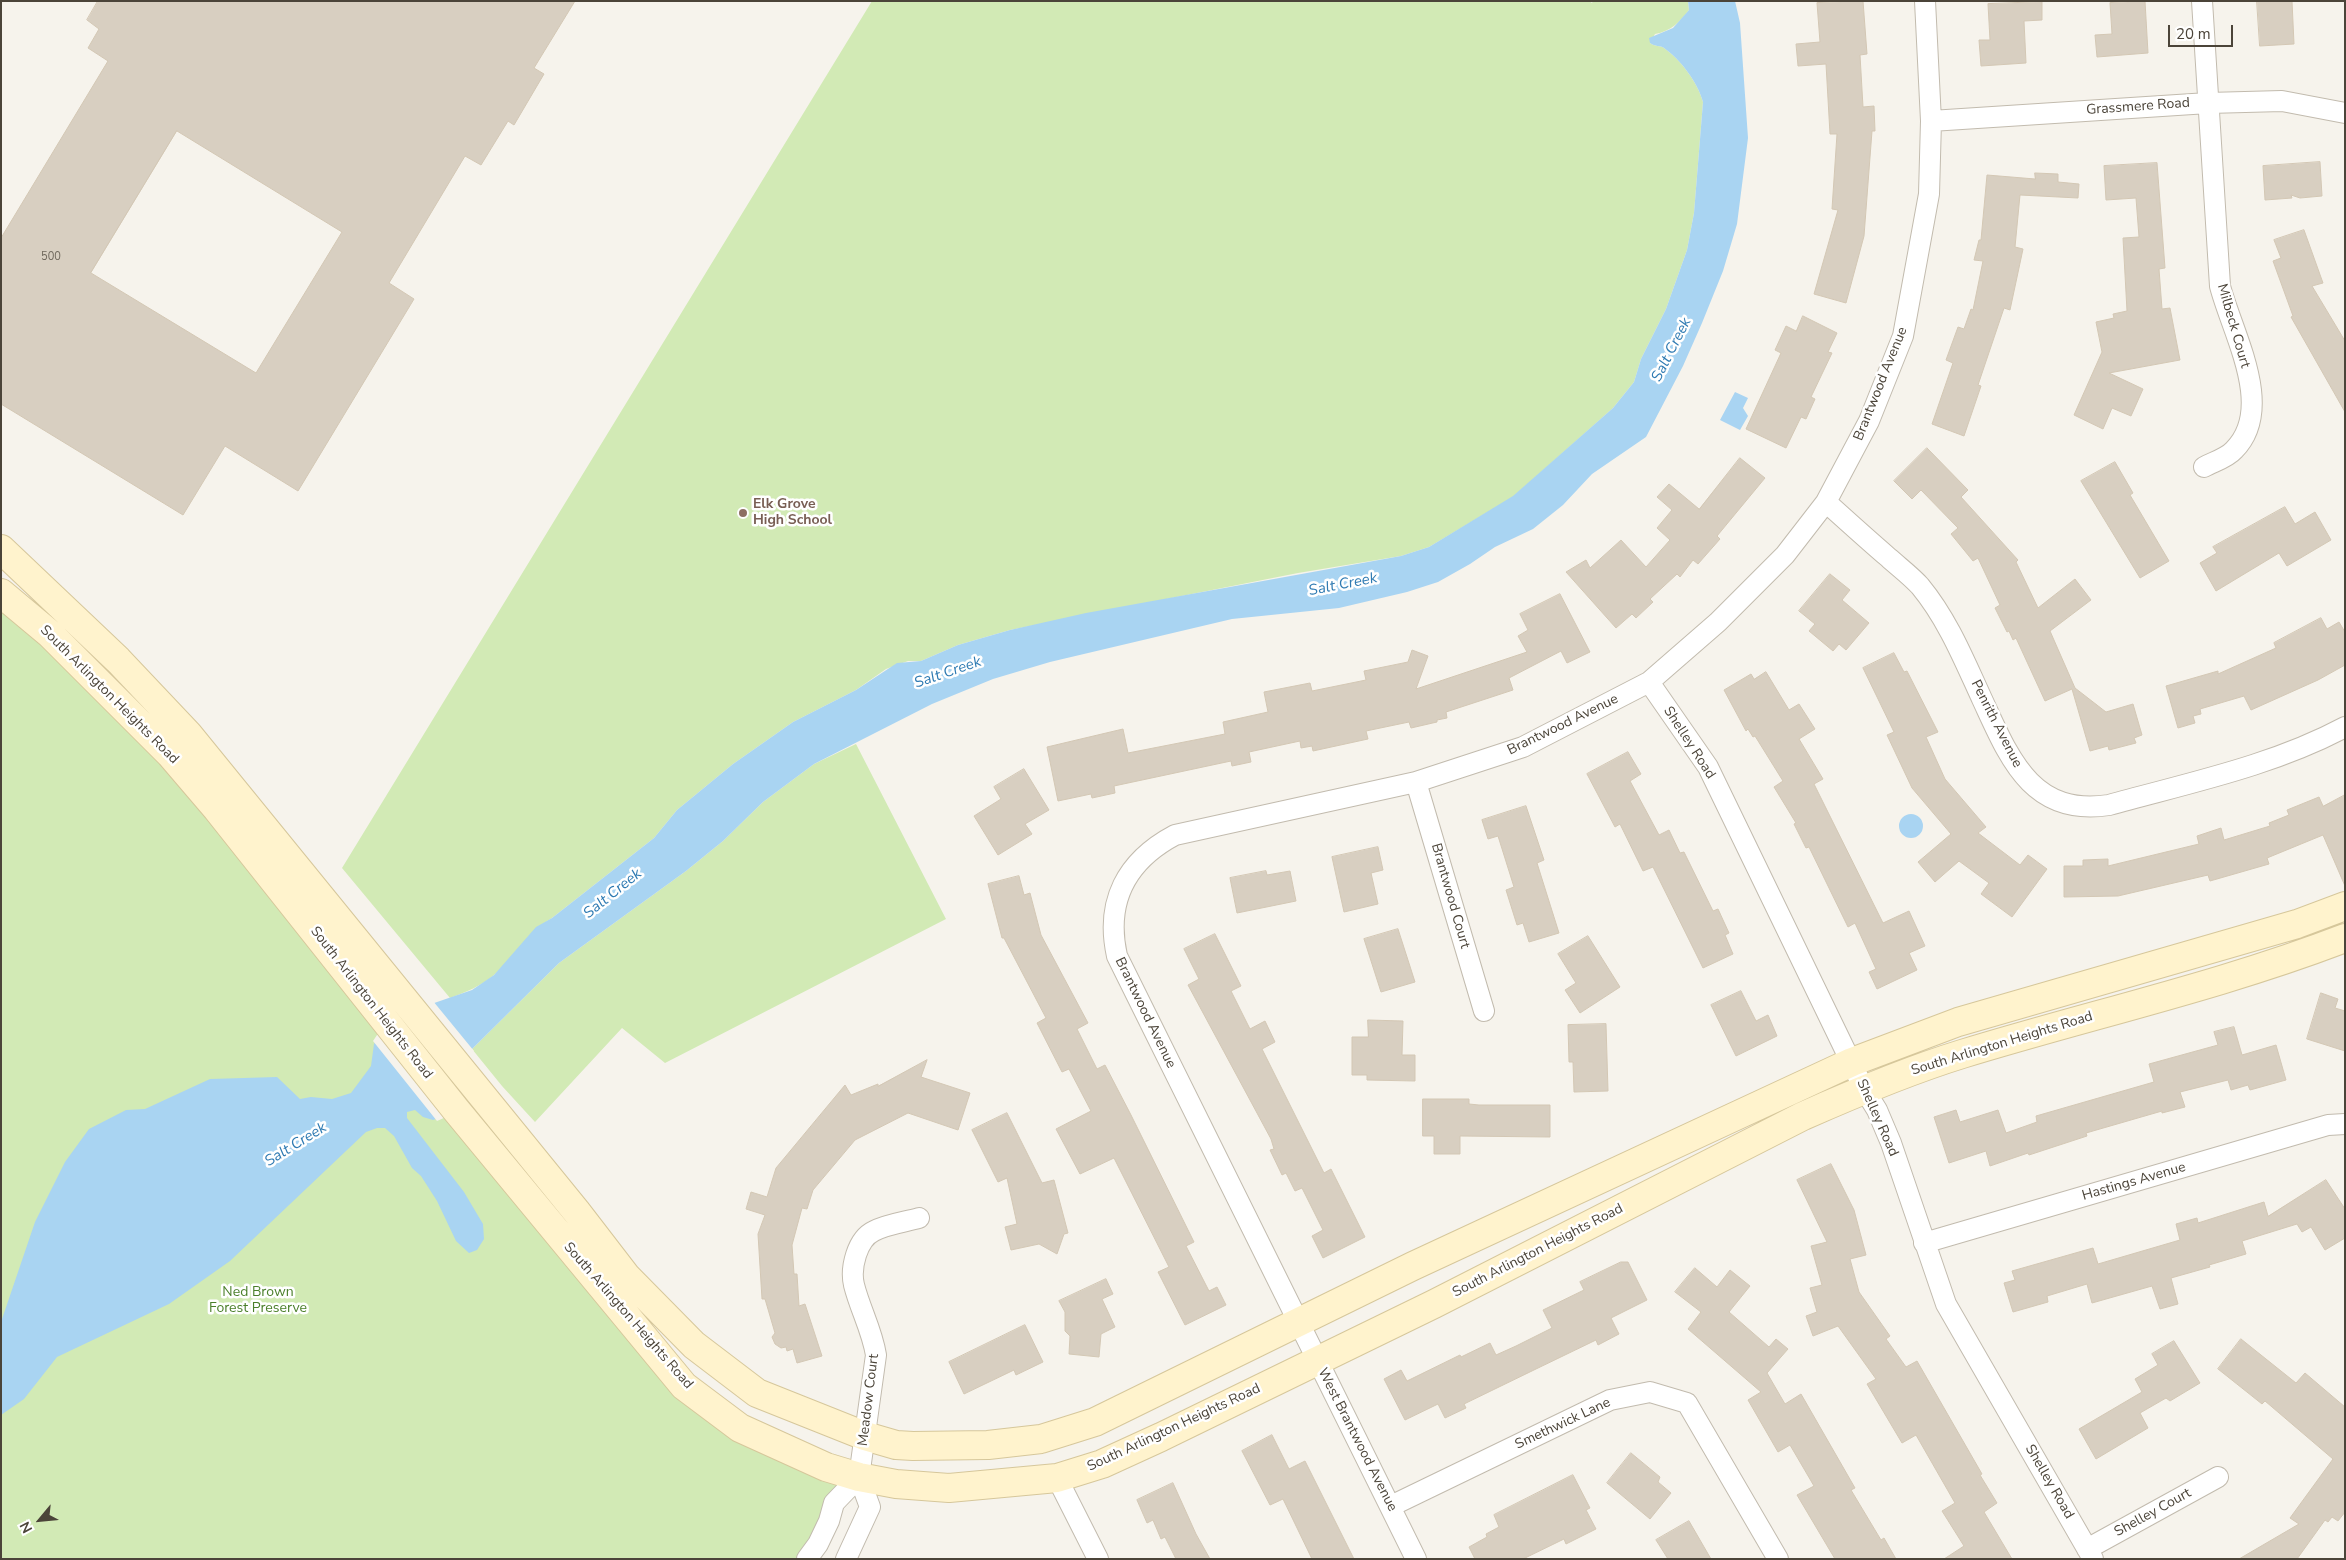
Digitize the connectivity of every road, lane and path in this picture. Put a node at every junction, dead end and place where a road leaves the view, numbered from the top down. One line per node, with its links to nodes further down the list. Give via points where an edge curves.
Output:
1 (1925, 1): 5 (street, Brantwood Avenue)
2 (2202, 1): 3 (street, Milbeck Court)
3 (2208, 103): 4 (street, Grassmere Road, via 2282,102); 5 (street, Grassmere Road); 6 (street, Milbeck Court, via 2220,286 2241,346 2252,394 2250,424 2234,451)
4 (2345, 113)
5 (1932, 120): 7 (street, Brantwood Avenue, via 1929,194 1903,336 1869,422)
6 (2204, 467)
7 (1826, 502): 10 (street, Brantwood Avenue, via 1772,568 1718,622); 11 (street, Penrith Avenue, via 1919,586 1949,628 2009,757 2031,784 2058,801 2092,808 2109,805 2284,754)
8 (1, 550): 23 (main road, South Arlington Heights Road, via 118,660 188,734 626,1276 694,1345 757,1393)
9 (1, 593): 24 (main road, South Arlington Heights Road, via 56,641 170,754 456,1110 684,1386 740,1428 826,1467)
10 (1649, 682): 12 (street, Brantwood Avenue, via 1523,748); 16 (street, Shelley Road, via 1708,767)
11 (2345, 727)
12 (1416, 782): 15 (street, Brantwood Court); 21 (street, Brantwood Avenue, via 1175,836 1160,843 1135,866 1122,887 1115,909 1117,956)
13 (2345, 906): 16 (main road, South Arlington Heights Road, via 2297,924 1958,1022)
14 (2345, 938): 17 (main road, South Arlington Heights Road, via 2225,978 1960,1055)
15 (1484, 1011)
16 (1852, 1062): 17 (street, Shelley Road); 21 (main road, South Arlington Heights Road)
17 (1864, 1090): 20 (street, Shelley Road, via 1877,1110 1891,1143); 22 (main road, South Arlington Heights Road, via 1804,1116)
18 (2345, 1124): 20 (street, Hastings Avenue, via 2328,1125)
19 (919, 1218): 23 (street, Meadow Court, via 874,1230 863,1238 856,1252 853,1284 873,1338 876,1356)
20 (1924, 1243): 28 (street, Shelley Road, via 1946,1304)
21 (1298, 1322): 22 (street, West Brantwood Avenue); 23 (main road, South Arlington Heights Road, via 1095,1422 1041,1439 988,1445 913,1446)
22 (1317, 1361): 26 (main road, South Arlington Heights Road, via 1102,1464); 27 (street, West Brantwood Avenue)
23 (865, 1436): 24 (street, Meadow Court)
24 (859, 1477): 26 (main road, South Arlington Heights Road, via 949,1488); 29 (street, via 834,1503 818,1544); 30 (street, via 870,1507)
25 (2218, 1477): 28 (street, Shelley Court)
26 (1057, 1478): 31 (street)
27 (1391, 1506): 32 (street, West Brantwood Avenue); 33 (street, Smethwick Lane, via 1610,1400 1650,1392 1687,1403)
28 (2090, 1554)
29 (807, 1559)
30 (846, 1559)
31 (1098, 1559)
32 (1416, 1559)
33 (1778, 1559)

